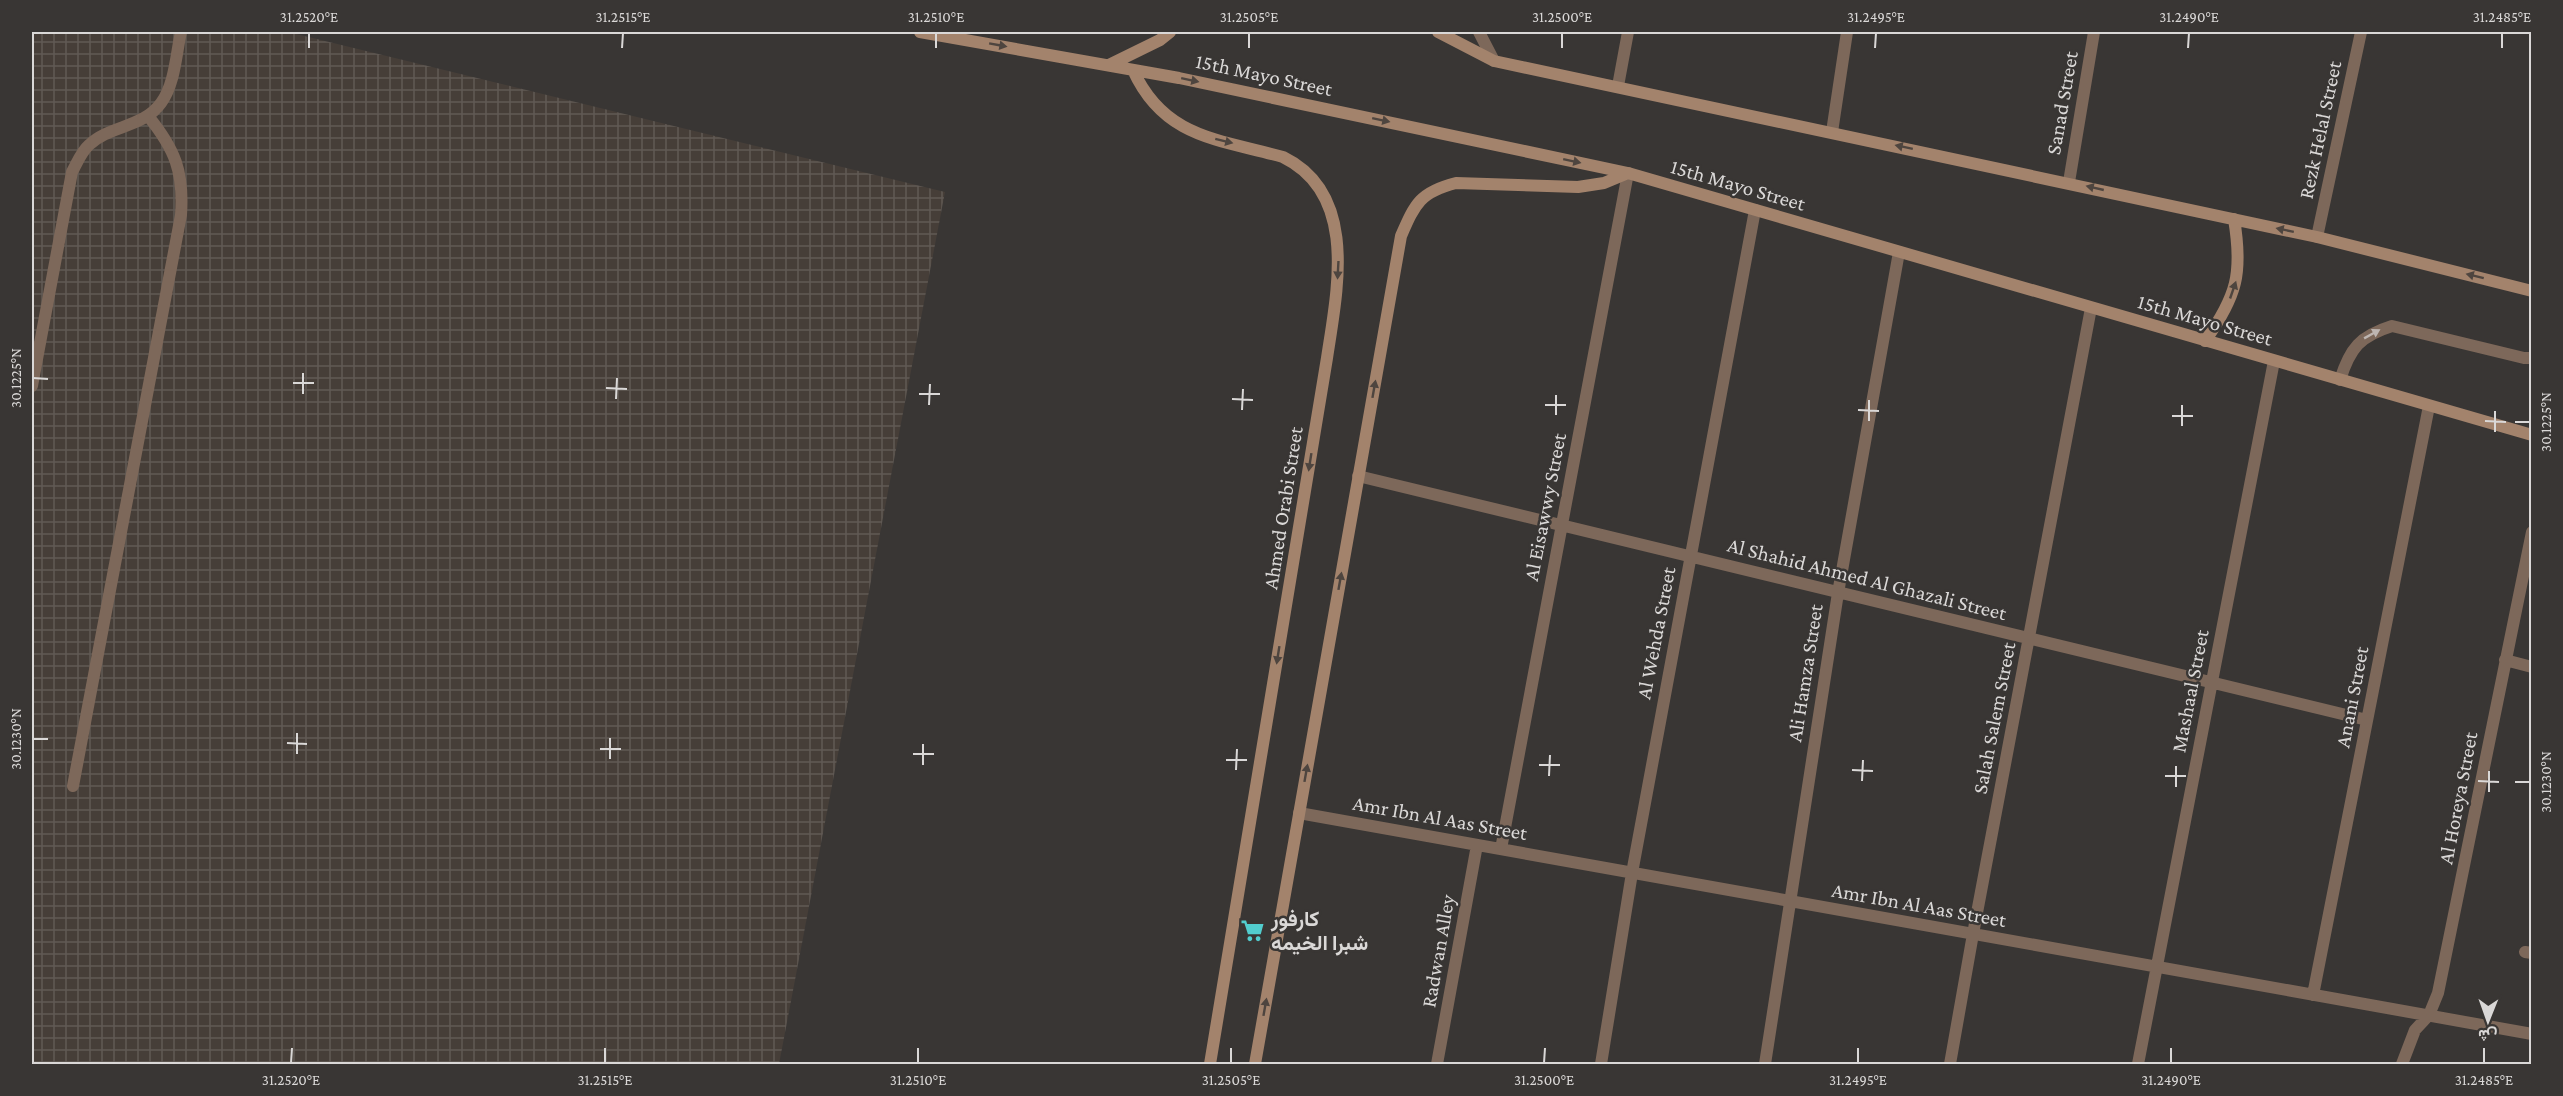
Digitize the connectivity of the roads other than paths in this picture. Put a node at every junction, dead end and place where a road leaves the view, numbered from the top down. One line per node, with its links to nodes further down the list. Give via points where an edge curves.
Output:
1 (181, 32): 14 (street, via 169,87)
2 (920, 32): 11 (main road, 15th Mayo Street, one-way to 11)
3 (1170, 32): 11 (main road)
4 (1438, 32): 10 (main road)
5 (1479, 32): 10 (street)
6 (1628, 32): 13 (street)
7 (1846, 32): 15 (street)
8 (2094, 32): 17 (street, Sanad Street)
9 (2361, 32): 20 (street, Rezk Helal Street)
10 (1494, 61): 13 (main road)
11 (1109, 65): 12 (main road, 15th Mayo Street)
12 (1132, 70): 16 (main road, 15th Mayo Street, one-way to 16, via 1302,102); 52 (main road, Ahmed Orabi Street, one-way to 52, via 1151,101 1180,126 1283,157 1306,172 1323,194 1334,219 1339,251 1327,358)
13 (1618, 86): 15 (main road)
14 (148, 116): 28 (street, via 88,145 72,172); 41 (street, via 165,136 174,155 183,194 181,214)
15 (1832, 132): 17 (main road, one-way to 15)
16 (1628, 173): 18 (main road, 15th Mayo Street); 31 (main road, one-way to 16, via 1401,236 1414,206 1425,194 1456,183 1578,187 1604,183); 32 (street, Al Eisawwy Street)
17 (2069, 182): 19 (main road, one-way to 17)
18 (1755, 210): 21 (main road, 15th Mayo Street); 34 (street, Al Wehda Street)
19 (2234, 219): 20 (main road, one-way to 19); 24 (main road, one-way to 19, via 2224,314 2236,284 2240,251)
20 (2317, 237): 22 (main road, one-way to 20)
21 (1899, 252): 23 (main road, 15th Mayo Street); 35 (street, Ali Hamza Street)
22 (2532, 291)
23 (2091, 308): 24 (main road, 15th Mayo Street); 36 (street, Salah Salem Street)
24 (2205, 341): 26 (main road, 15th Mayo Street)
25 (2532, 358): 27 (street, one-way to 25, via 2346,360 2357,344 2373,332 2392,326)
26 (2274, 361): 27 (main road, 15th Mayo Street); 39 (street, Mashaal Street)
27 (2340, 380): 29 (main road, 15th Mayo Street)
28 (32, 386)
29 (2429, 406): 30 (main road, 15th Mayo Street); 40 (street, Anani Street)
30 (2532, 435)
31 (1359, 477): 32 (street, Al Shahid Ahmed Al Ghazali Street); 42 (main road, one-way to 31)
32 (1562, 525): 34 (street, Al Shahid Ahmed Al Ghazali Street); 44 (street, Al Eisawwy Street)
33 (2532, 532): 37 (street, Al Horeya Street)
34 (1690, 556): 35 (street, Al Shahid Ahmed Al Ghazali Street); 45 (street, Al Wehda Street)
35 (1838, 593): 36 (street, Al Shahid Ahmed Al Ghazali Street); 46 (street, Ali Hamza Street)
36 (2028, 638): 39 (street, Al Shahid Ahmed Al Ghazali Street); 47 (street, Salah Salem Street)
37 (2505, 660): 38 (street); 50 (street, Al Horeya Street, via 2438,993)
38 (2532, 667)
39 (2212, 682): 40 (street, Al Shahid Ahmed Al Ghazali Street); 48 (street, Mashaal Street)
40 (2367, 720): 49 (street, Anani Street)
41 (73, 786)
42 (1299, 813): 43 (street, Amr Ibn Al Aas Street); 53 (main road, one-way to 42)
43 (1477, 845): 44 (street, Amr Ibn Al Aas Street); 54 (street, Radwan Alley)
44 (1501, 849): 45 (street, Amr Ibn Al Aas Street)
45 (1632, 873): 46 (street, Amr Ibn Al Aas Street); 55 (street, Al Wehda Street)
46 (1790, 901): 47 (street, Amr Ibn Al Aas Street); 56 (street, Ali Hamza Street)
47 (1972, 934): 48 (street, Amr Ibn Al Aas Street); 57 (street, Salah Salem Street)
48 (2156, 967): 49 (street, Amr Ibn Al Aas Street); 58 (street, Mashaal Street)
49 (2313, 995): 50 (street, Amr Ibn Al Aas Street)
50 (2429, 1016): 51 (street, Amr Ibn Al Aas Street); 59 (street, Al Horeya Street, via 2415,1030)
51 (2532, 1034)
52 (1210, 1065)
53 (1255, 1065)
54 (1437, 1065)
55 (1601, 1065)
56 (1765, 1065)
57 (1950, 1065)
58 (2138, 1065)
59 (2402, 1065)

